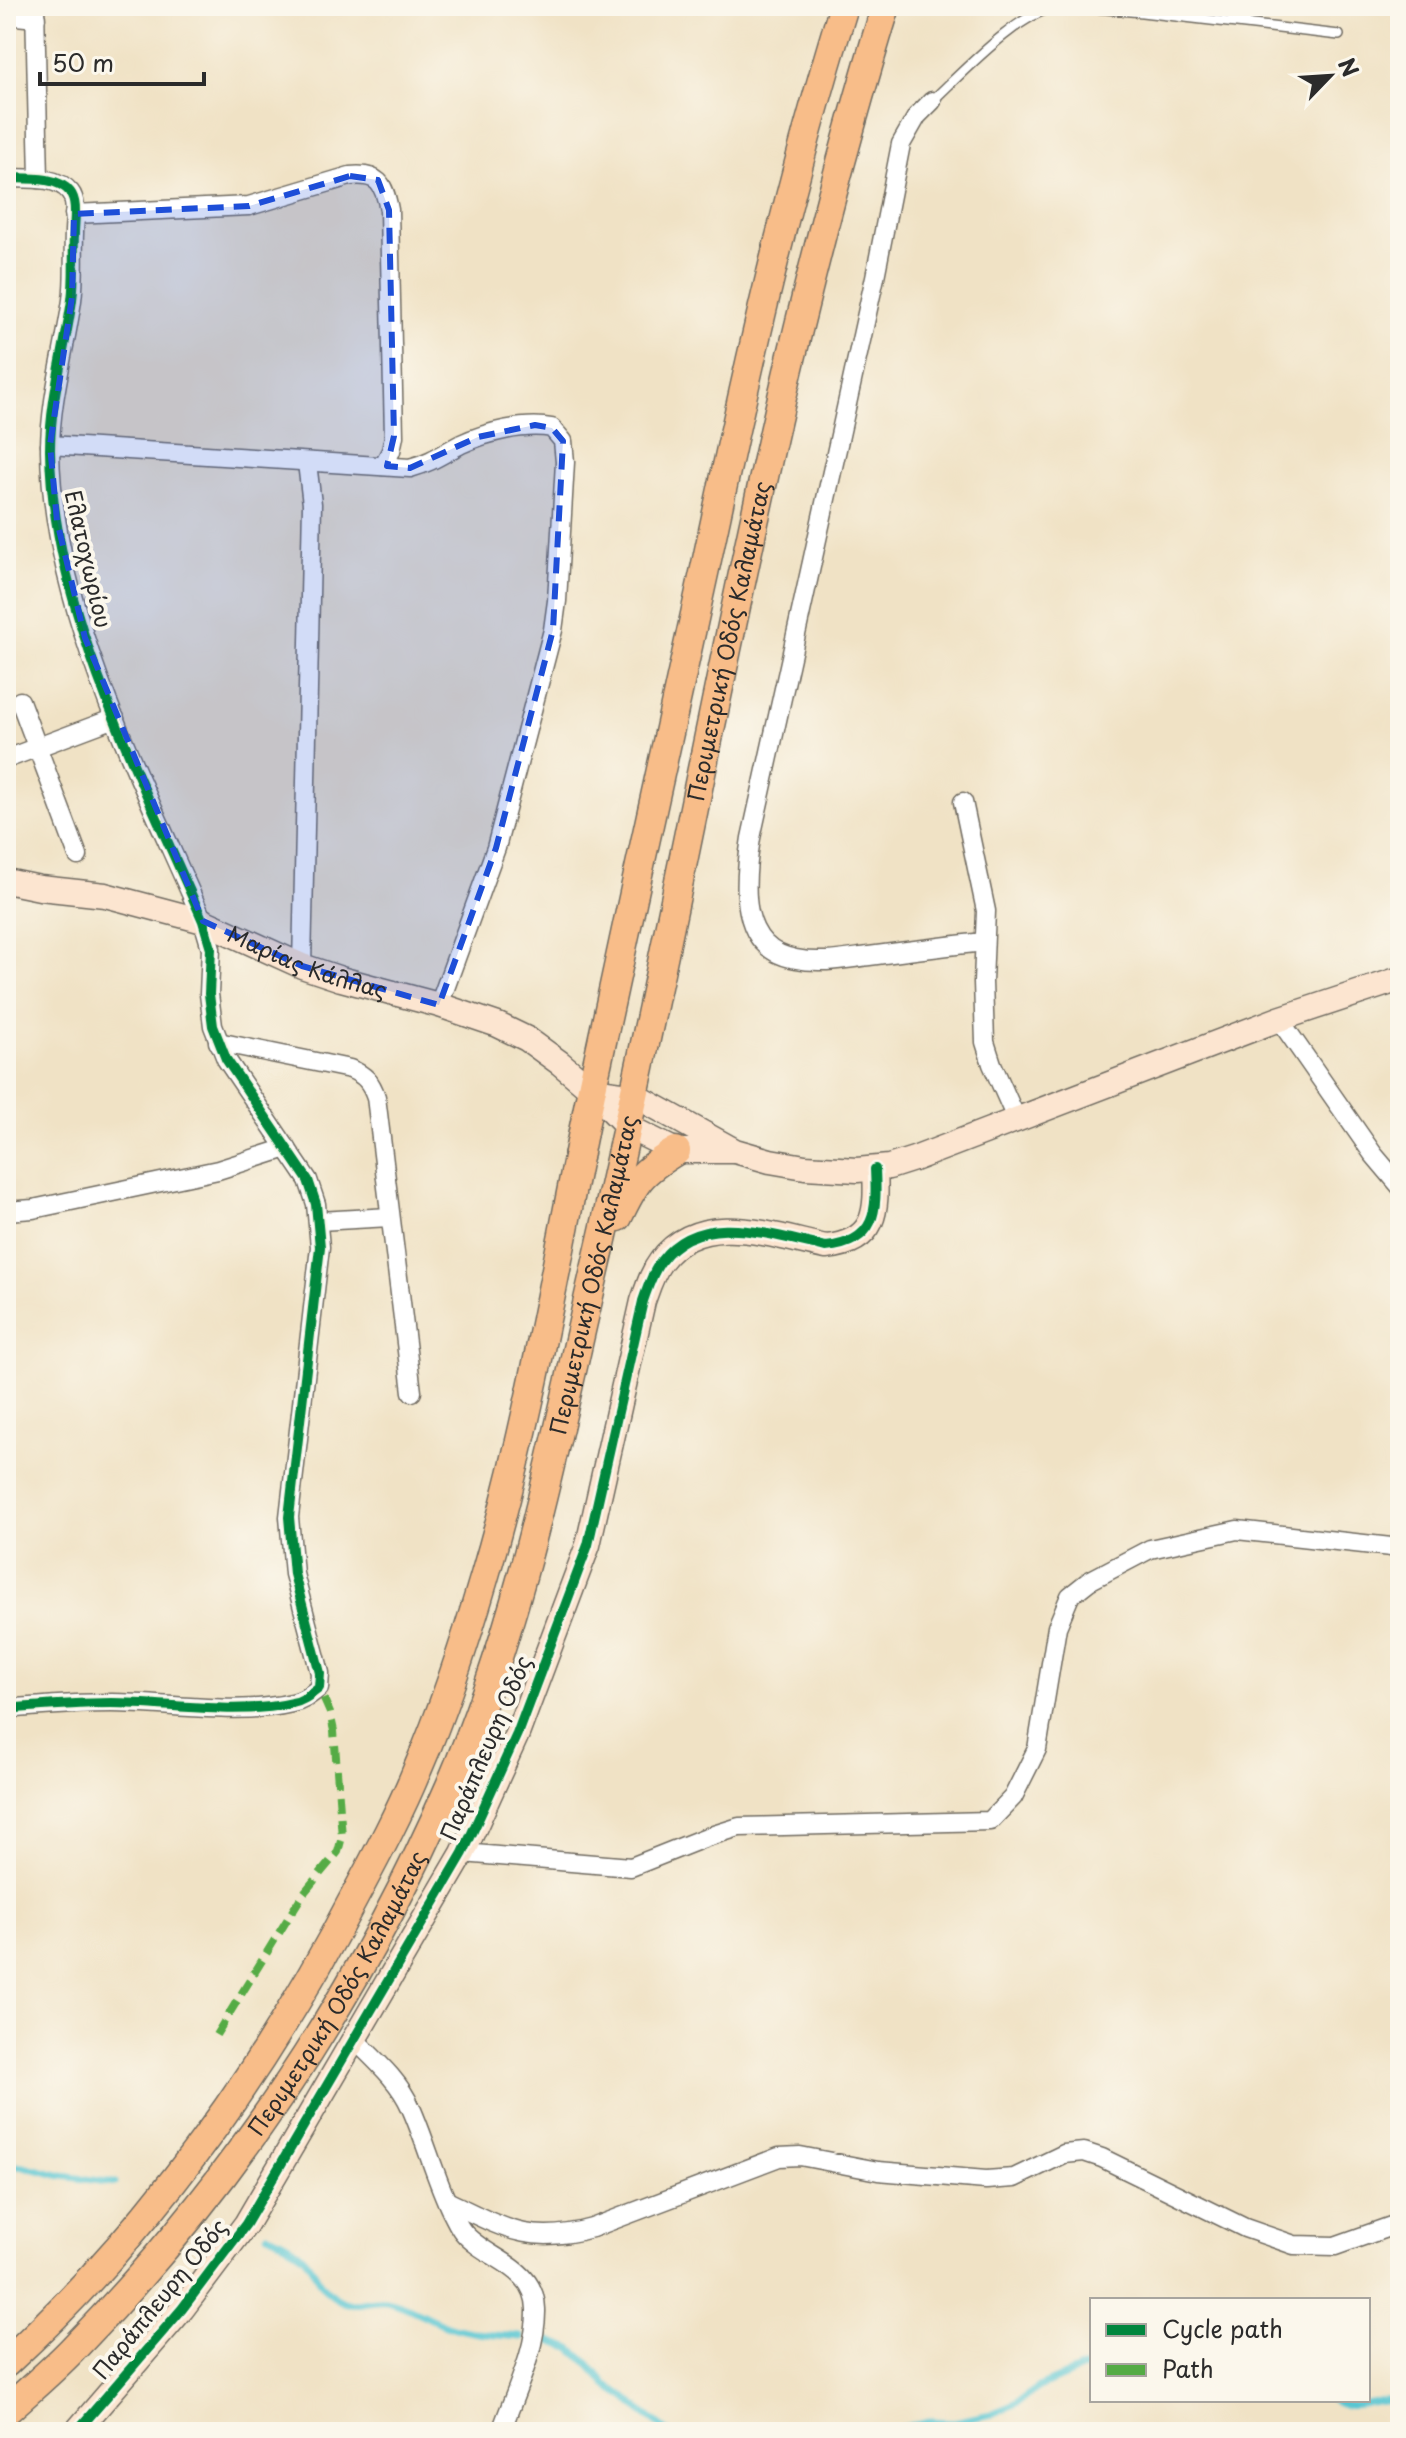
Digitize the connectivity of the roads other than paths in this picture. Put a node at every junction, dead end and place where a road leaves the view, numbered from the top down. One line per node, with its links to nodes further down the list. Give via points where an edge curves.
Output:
1 (844, 6): 29 (main road, Περιμετρική Οδός Καλαμάτας, via 761,309)
2 (886, 6): 30 (main road, Περιμετρική Οδός Καλαμάτας, via 838,175 745,557)
3 (1060, 6): 8 (lane, via 1033,14)
4 (1071, 6): 7 (lane)
5 (36, 12): 6 (street); 10 (street)
6 (6, 15)
7 (1339, 35)
8 (932, 101): 23 (street, via 901,144 751,838 746,903 763,942 795,959 836,960)
9 (6, 178): 10 (street)
10 (39, 179): 11 (street, Ελατοχωρίου, via 64,187 72,196)
11 (74, 214): 12 (street, Ελατοχωρίου, via 72,297); 14 (street, via 249,206 350,176 366,174 378,180 389,210 394,436)
12 (50, 445): 13 (street); 16 (street, Ελατοχωρίου, via 51,485 71,595)
13 (307, 463): 14 (street); 24 (street, via 312,504)
14 (383, 466): 26 (street, via 410,468 478,437 535,425 552,428 563,441 553,630 496,848)
15 (20, 701): 17 (street)
16 (115, 718): 17 (street); 22 (street, Ελατοχωρίου)
17 (37, 748): 18 (street); 20 (street)
18 (6, 759)
19 (963, 802): 23 (street, via 983,891)
20 (78, 856)
21 (6, 881): 22 (street, Μαρίας Κάλλας, via 105,895)
22 (203, 921): 24 (street, Μαρίας Κάλλας); 28 (street, Ελατοχωρίου, via 211,948 209,994)
23 (984, 942): 31 (street, via 985,1042)
24 (302, 966): 26 (street, Μαρίας Κάλλας)
25 (1400, 979): 27 (street)
26 (439, 1005): 29 (street, Μαρίας Κάλλας, via 527,1039)
27 (1279, 1019): 31 (street); 37 (street)
28 (218, 1042): 33 (street, Ελατοχωρίου); 39 (street, via 363,1074 376,1097)
29 (592, 1090): 30 (street); 32 (street, Μαρίας Κάλλας); 49 (main road, Περιμετρική Οδός Καλαμάτας, via 493,1547 441,1709 393,1823 279,2032 208,2137 124,2241)
30 (636, 1096): 32 (main road, Περιμετρική Οδός Καλαμάτας); 35 (street)
31 (1016, 1118): 36 (street)
32 (628, 1127): 34 (street, Μαρίας Κάλλας); 41 (main road, Περιμετρική Οδός Καλαμάτας)
33 (287, 1148): 38 (street, via 202,1173); 40 (street, Ελατοχωρίου, via 308,1180)
34 (676, 1151): 35 (street); 41 (main road, via 647,1169 631,1191)
35 (735, 1151): 36 (street, via 786,1165)
36 (875, 1169): 45 (street, Παράπλευρη Οδός, via 874,1216 848,1241 826,1247 741,1230 711,1230 688,1238 660,1262 643,1301 588,1545 517,1734)
37 (1400, 1186)
38 (6, 1211)
39 (390, 1217): 40 (street); 42 (street)
40 (319, 1221): 44 (street, Ελατοχωρίου, via 289,1517 294,1574 320,1673 319,1688 292,1703 243,1708 71,1703)
41 (592, 1281): 50 (main road, Περιμετρική Οδός Καλαμάτας, via 519,1586 473,1726 418,1854 310,2051 236,2160 131,2286)
42 (412, 1392)
43 (1400, 1551): 45 (street, via 1237,1530 1150,1549 1089,1581 1070,1596 1057,1627 1037,1749 1013,1797 990,1821 739,1827 631,1867)
44 (6, 1709)
45 (463, 1853): 46 (street, Παράπλευρη Οδός)
46 (353, 2038): 47 (street, via 393,2077 410,2105); 51 (street, Παράπλευρη Οδός, via 246,2224 182,2309)
47 (447, 2201): 48 (street, via 513,2232 564,2236 779,2157 986,2180 1014,2178 1064,2154 1084,2152 1245,2228 1294,2245 1335,2246); 52 (street, via 461,2231 522,2276 536,2307 528,2357)
48 (1400, 2223)
49 (6, 2363)
50 (6, 2411)
51 (76, 2432)
52 (501, 2432)

